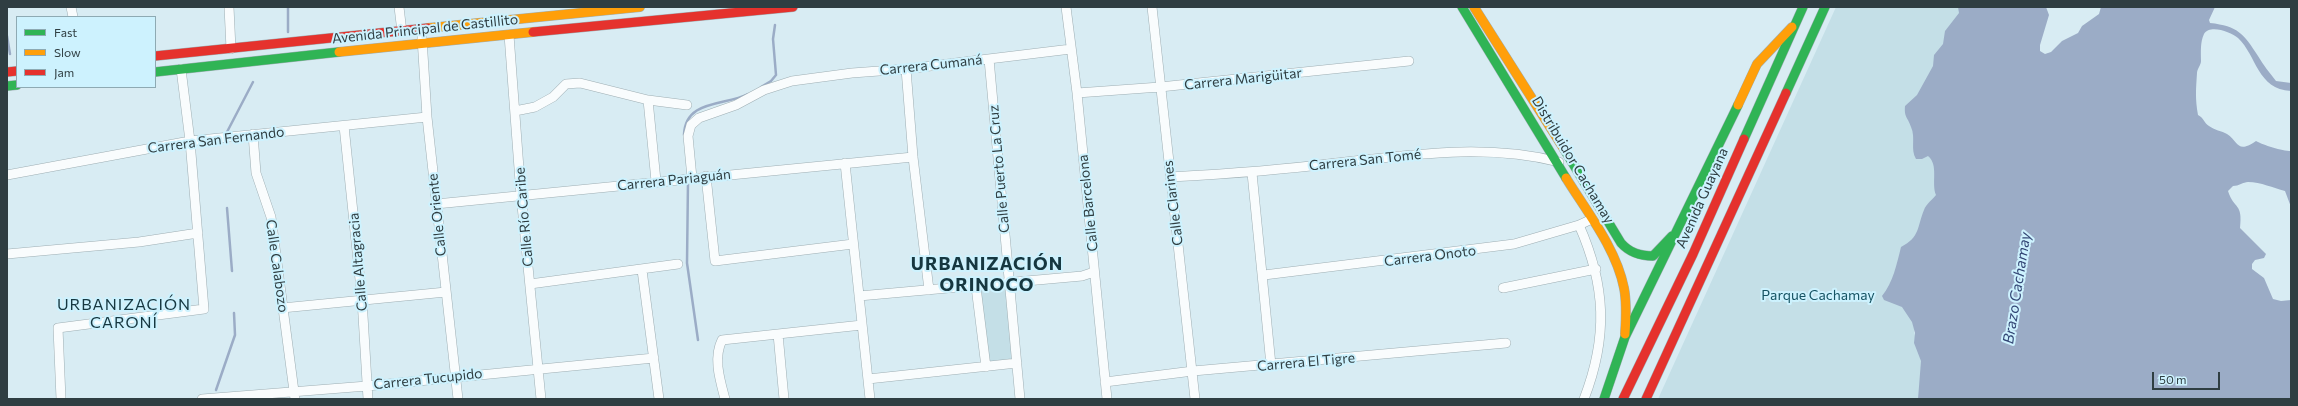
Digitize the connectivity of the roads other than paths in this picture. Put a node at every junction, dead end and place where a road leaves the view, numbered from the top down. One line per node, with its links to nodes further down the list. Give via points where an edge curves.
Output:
1 (228, 7): 18 (street)
2 (399, 7): 15 (street)
3 (640, 7): 11 (main road, Avenida Principal de Castillito)
4 (793, 7): 12 (main road, Avenida Principal de Castillito)
5 (1066, 7): 19 (street, Calle Barcelona)
6 (1152, 7): 26 (street, Calle Clarines)
7 (1462, 7): 36 (main road, Distribuidor Cachamay)
8 (1474, 7): 48 (main road, Distribuidor Cachamay, via 1624,247 1641,257 1653,256)
9 (1803, 7): 13 (main road, Avenida Guayana)
10 (1825, 7): 96 (main road)
11 (620, 8): 12 (street); 14 (main road, Avenida Principal de Castillito)
12 (618, 24): 16 (main road, Avenida Principal de Castillito)
13 (1796, 24): 48 (main road, Distribuidor Cachamay, via 1757,64); 95 (main road, Avenida Guayana, via 1693,254)
14 (421, 30): 15 (main road, Avenida Principal de Castillito); 17 (street, Calle Oriente)
15 (402, 32): 18 (main road, Avenida Principal de Castillito)
16 (508, 35): 17 (main road, Avenida Principal de Castillito); 30 (street, Calle Río Caribe)
17 (423, 43): 23 (main road, Avenida Principal de Castillito); 31 (street, Calle Oriente)
18 (231, 49): 20 (main road, Avenida Principal de Castillito)
19 (1071, 49): 21 (street, Carrera Cumaná); 27 (street, Calle Barcelona)
20 (156, 56)
21 (989, 59): 24 (street, Carrera Cumaná); 57 (street, Calle Puerto La Cruz)
22 (1409, 61): 26 (street, Carrera Marigüitar)
23 (182, 69): 25 (main road, Avenida Principal de Castillito); 34 (street)
24 (906, 69): 35 (street); 42 (street, Carrera Cumaná, via 852,73 792,82 764,90 736,105 699,118 691,125 688,136)
25 (156, 72)
26 (1160, 87): 27 (street, Carrera Marigüitar); 41 (street, Calle Clarines)
27 (1077, 93): 55 (street, Calle Barcelona)
28 (648, 100): 29 (street); 30 (street, via 580,83 566,84 553,97 535,107); 43 (street)
29 (687, 105)
30 (515, 111): 44 (street, Calle Río Caribe)
31 (427, 117): 32 (street, Carrera San Fernando); 45 (street, Calle Oriente)
32 (344, 126): 33 (street, Carrera San Fernando); 64 (street, Calle Altagracia)
33 (253, 134): 34 (street, Carrera San Fernando); 65 (street, Calle Calabozo, via 256,173 271,217)
34 (190, 141): 39 (street, Carrera San Fernando); 49 (street)
35 (913, 157): 37 (street, Carrera Pariaguán); 61 (street)
36 (1559, 162): 38 (street, Carrera San Tomé, via 1530,155 1490,151 1449,151); 46 (main road, Distribuidor Cachamay)
37 (845, 163): 40 (street, Carrera Pariaguán); 50 (street)
38 (1252, 173): 41 (street, Carrera San Tomé); 56 (street)
39 (7, 175)
40 (706, 176): 42 (street, Carrera Pariaguán); 50 (street, via 716,261)
41 (1170, 177): 75 (street, Calle Clarines)
42 (692, 178): 43 (street, Carrera Pariaguán)
43 (656, 181): 44 (street, Carrera Pariaguán)
44 (521, 195): 45 (street, Carrera Pariaguán); 58 (street, Calle Río Caribe)
45 (436, 204): 62 (street, Calle Oriente)
46 (1592, 219): 47 (street, Carrera Onoto); 68 (main road, Distribuidor Cachamay, via 1623,278 1628,301)
47 (1579, 225): 53 (street); 56 (street, Carrera Onoto, via 1514,244)
48 (1678, 228): 68 (main road, Distribuidor Cachamay)
49 (198, 233): 51 (street, via 139,242); 81 (street, via 204,310 58,328)
50 (854, 244): 63 (street)
51 (7, 254)
52 (678, 264): 54 (street)
53 (1596, 269): 60 (street); 93 (street, via 1601,315 1600,345)
54 (642, 270): 58 (street); 70 (street)
55 (1094, 272): 57 (street, via 1082,276); 78 (street, Calle Barcelona)
56 (1264, 275): 72 (street)
57 (1010, 283): 59 (street); 71 (street, Calle Puerto La Cruz)
58 (530, 284): 74 (street, Calle Río Caribe)
59 (976, 287): 61 (street); 73 (street)
60 (1503, 288)
61 (929, 290): 63 (street)
62 (446, 292): 64 (street); 76 (street, Calle Oriente)
63 (859, 296): 66 (street)
64 (362, 299): 65 (street); 79 (street, Calle Altagracia)
65 (282, 308): 80 (street, Calle Calabozo)
66 (862, 325): 67 (street); 77 (street)
67 (778, 334): 87 (street, via 722,340 718,347 718,371); 88 (street)
68 (1625, 337): 94 (main road, Distribuidor Cachamay)
69 (1506, 343): 72 (street, Carrera El Tigre)
70 (654, 358): 74 (street, Carrera Tucupido); 86 (street)
71 (1017, 364): 73 (street); 90 (street, Calle Puerto La Cruz)
72 (1271, 365): 75 (street, Carrera El Tigre)
73 (986, 367): 77 (street)
74 (538, 368): 76 (street, Carrera Tucupido); 85 (street, Calle Río Caribe)
75 (1193, 371): 78 (street, Carrera El Tigre); 92 (street, Calle Clarines)
76 (455, 376): 79 (street, Carrera Tucupido); 84 (street, Calle Oriente)
77 (868, 379): 89 (street)
78 (1105, 382): 91 (street, Calle Barcelona)
79 (367, 386): 80 (street, Carrera Tucupido); 83 (street, Calle Altagracia)
80 (294, 395): 82 (street, Carrera Tucupido)
81 (61, 399)
82 (202, 399)
83 (368, 399)
84 (458, 399)
85 (541, 399)
86 (658, 399)
87 (725, 399)
88 (784, 399)
89 (870, 399)
90 (1020, 399)
91 (1107, 399)
92 (1195, 399)
93 (1584, 399)
94 (1604, 399)
95 (1623, 399)
96 (1646, 399)

